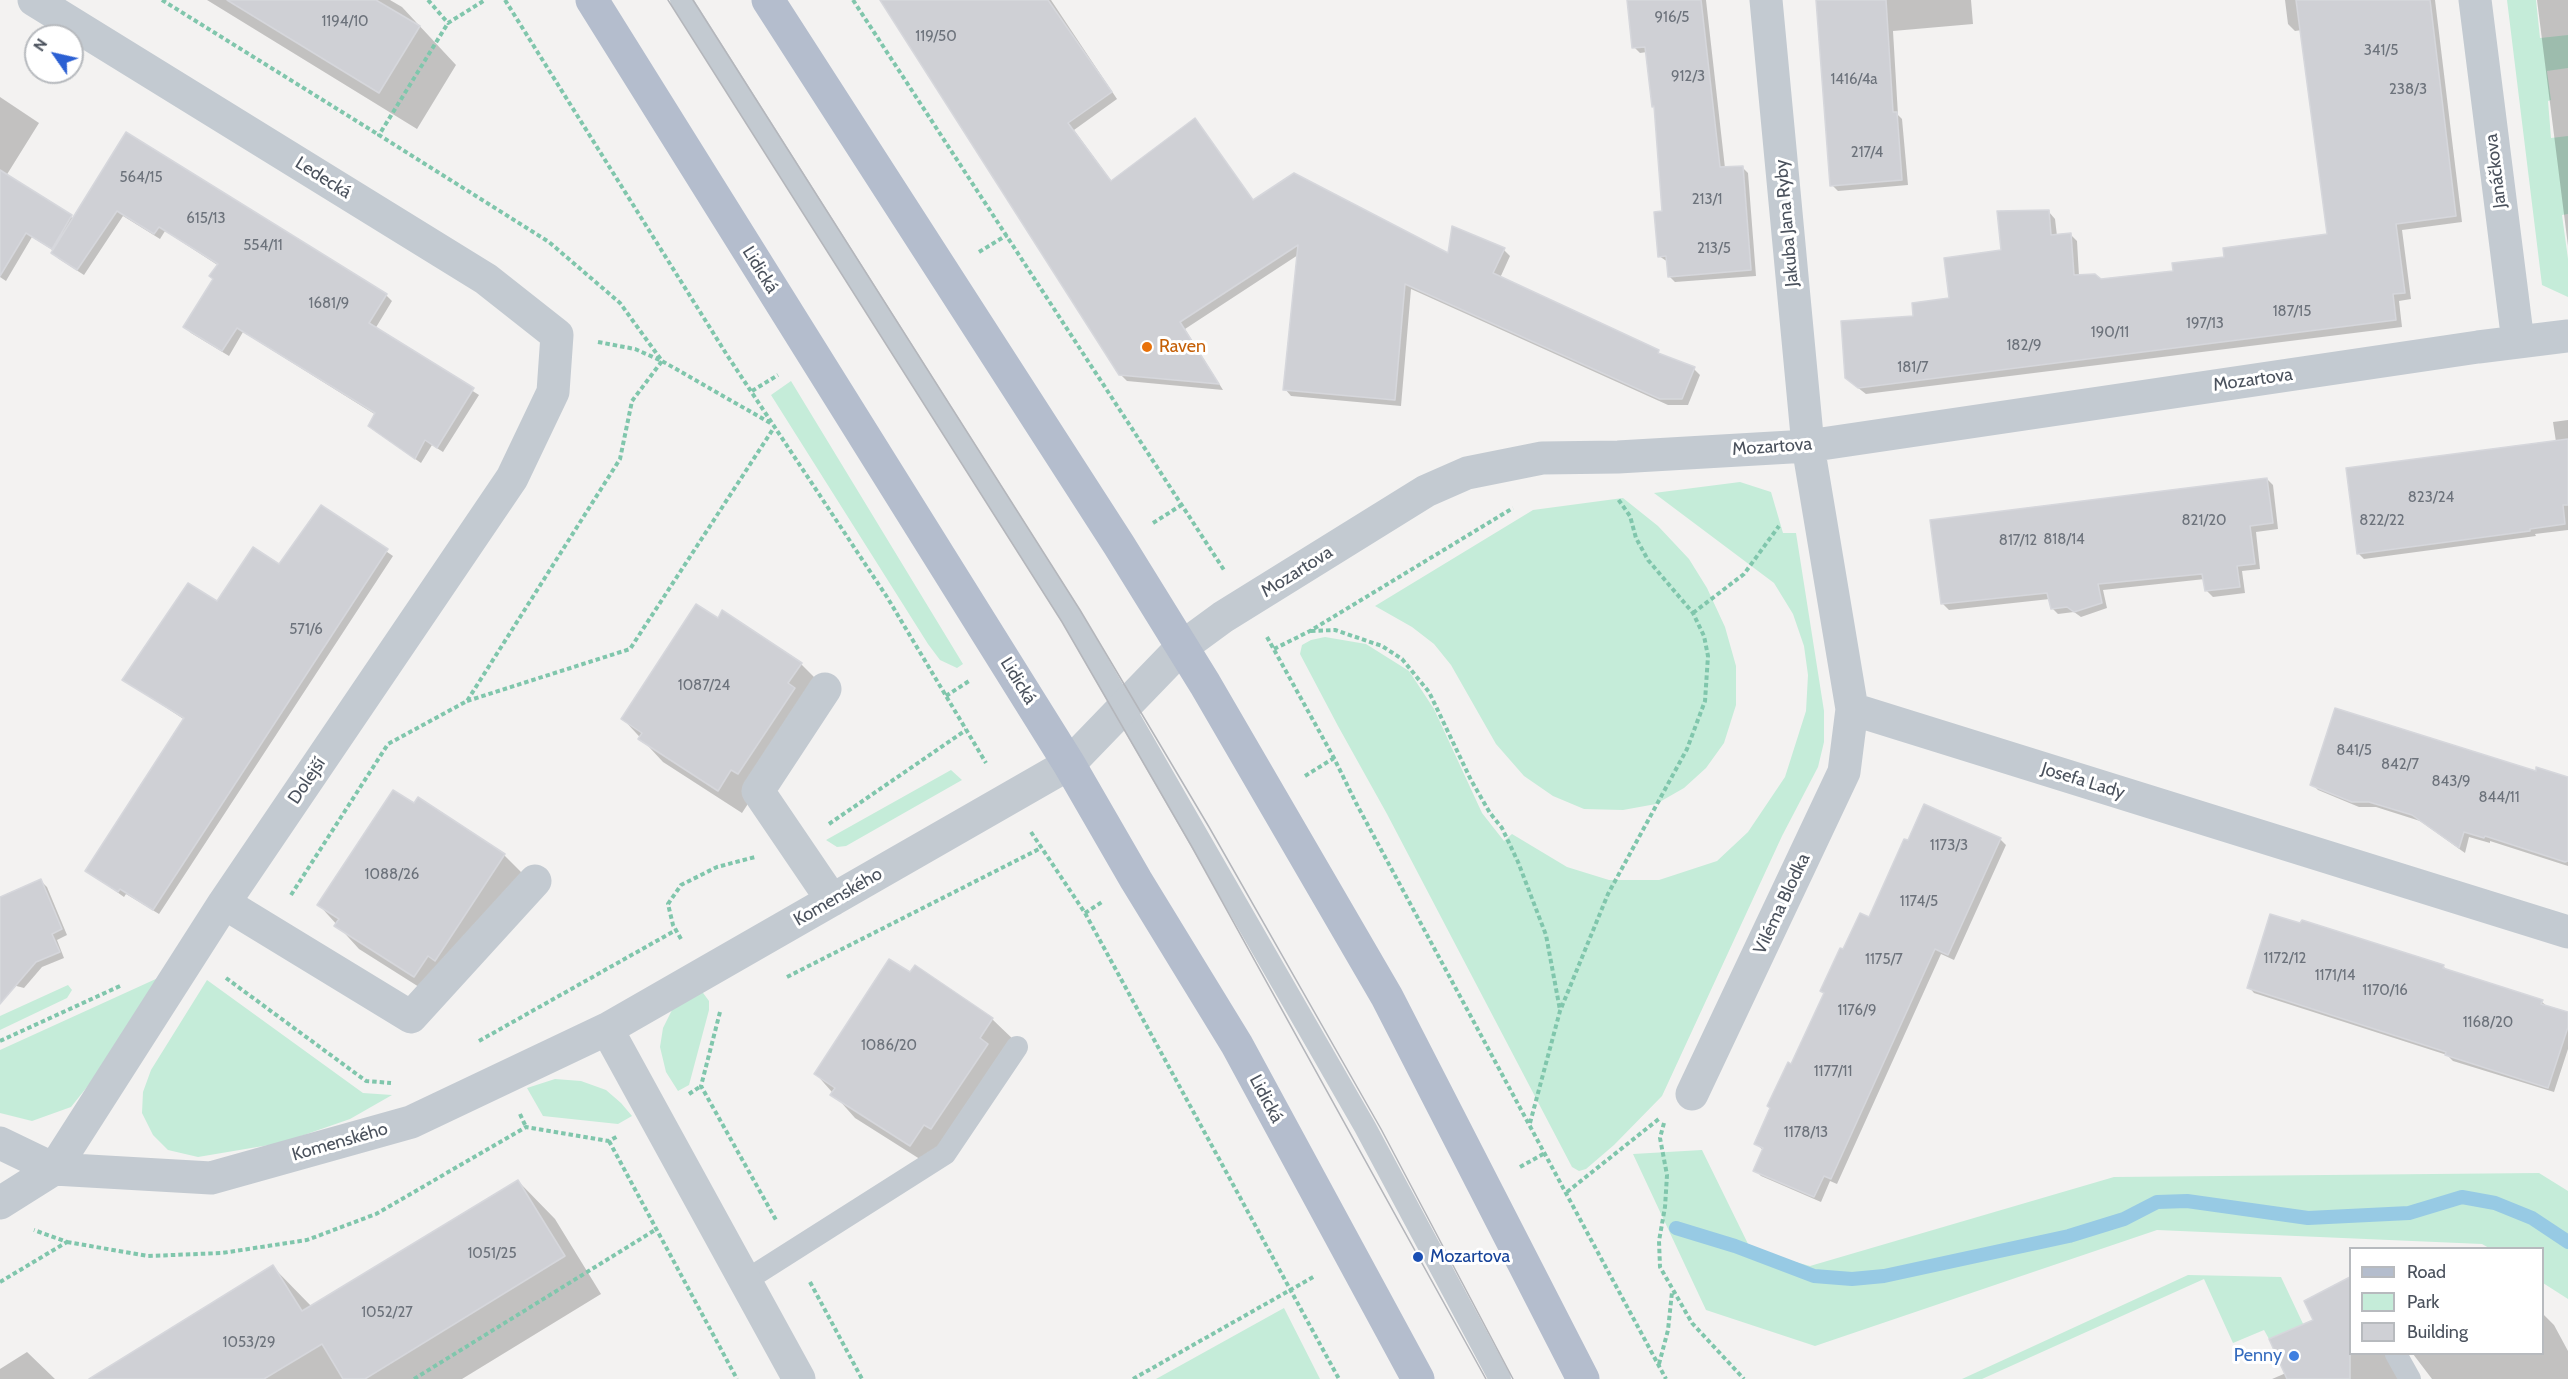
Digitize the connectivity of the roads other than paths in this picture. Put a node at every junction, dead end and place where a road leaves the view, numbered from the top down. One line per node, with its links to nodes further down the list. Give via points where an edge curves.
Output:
1 (34, 0): 9 (street, Ledecká, via 486,279 557,335)
2 (592, 0): 15 (main road, Lidická)
3 (681, 0): 13 (lane)
4 (768, 0): 11 (main road)
5 (1766, 0): 10 (street, Jakuba Jana Ryby)
6 (2475, 0): 8 (street, Janáčkova)
7 (2568, 336): 8 (street, Mozartova)
8 (2518, 342): 10 (street, Mozartova)
9 (553, 392): 18 (street, Dolejší, via 512,478)
10 (1808, 446): 11 (street, Mozartova, via 1542,458 1467,473 1426,491); 14 (street)
11 (1182, 646): 13 (street, Mozartova); 31 (main road, via 1387,997)
12 (825, 689): 17 (street, via 758,791)
13 (1124, 706): 15 (street, Mozartova); 30 (lane, via 1365,1127)
14 (1852, 709): 19 (street, Josefa Lady); 22 (street, Viléma Blodka, via 1844,772)
15 (1069, 764): 17 (street, Komenského); 29 (main road, Lidická, via 1237,1045)
16 (535, 881): 18 (street, via 411,1017)
17 (832, 900): 20 (street, Komenského)
18 (224, 903): 24 (street, Dolejší)
19 (2568, 932)
20 (607, 1029): 24 (street, Komenského, via 411,1122 211,1178); 26 (street)
21 (1017, 1047): 26 (lane, via 945,1154)
22 (1692, 1094)
23 (0, 1143): 24 (street, Komenského)
24 (54, 1169): 25 (street)
25 (0, 1203)
26 (745, 1281): 28 (street)
27 (2397, 1355): 32 (lane)
28 (799, 1379)
29 (1418, 1379)
30 (1500, 1379)
31 (1583, 1379)
32 (2410, 1379)

